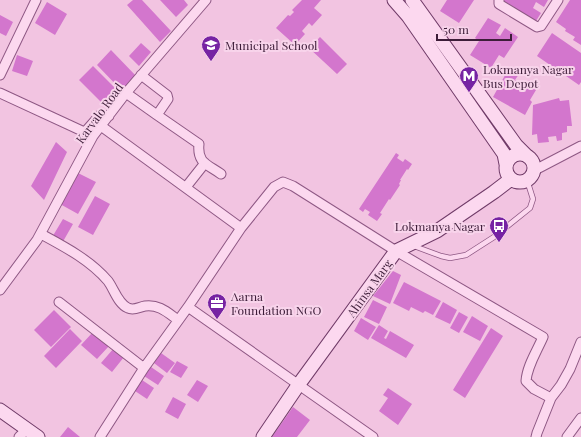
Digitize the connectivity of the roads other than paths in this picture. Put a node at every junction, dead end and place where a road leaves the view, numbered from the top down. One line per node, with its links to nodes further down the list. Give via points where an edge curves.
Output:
1 (36, 0): 7 (street)
2 (206, 0): 8 (street, Karvalo Road)
3 (394, 0): 18 (street, via 408,16 504,154)
4 (412, 0): 16 (street, via 516,145)
5 (499, 0): 6 (street, via 498,4 537,27 541,26)
6 (558, 0)
7 (0, 75)
8 (141, 76): 10 (street, Karvalo Road); 11 (street, via 168,95)
9 (0, 93): 14 (street)
10 (126, 93): 11 (street); 12 (street, Karvalo Road)
11 (158, 115): 17 (street, via 198,144 198,155)
12 (109, 116): 13 (street, Karvalo Road); 14 (street, via 100,115 93,122)
13 (101, 126): 14 (street, Karvalo Road); 22 (street)
14 (89, 134): 24 (street, Karvalo Road)
15 (581, 146): 20 (street)
16 (528, 157): 18 (street, via 518,154); 20 (street, via 534,166)
17 (205, 163): 19 (street); 22 (street)
18 (506, 164): 21 (street)
19 (221, 174)
20 (530, 176): 21 (street, via 517,182); 25 (lane, via 533,199 530,208 494,237 466,255 450,258)
21 (511, 179): 25 (street, Ahinsa Marg, via 436,231)
22 (186, 187): 23 (street)
23 (241, 228): 26 (street, via 274,187 280,183 287,183); 29 (street)
24 (41, 234): 27 (street, Karvalo Road); 30 (street, via 94,266 128,308 155,306)
25 (410, 244): 26 (street, Ahinsa Marg)
26 (396, 251): 33 (street, Ahinsa Marg); 34 (street, via 543,337 526,381 534,389)
27 (0, 290)
28 (59, 302): 32 (street)
29 (188, 307): 30 (street); 33 (street)
30 (178, 320): 32 (street)
31 (581, 342): 34 (street, via 570,369)
32 (144, 368): 39 (street)
33 (299, 384): 40 (street, Ahinsa Marg); 41 (street)
34 (551, 398): 42 (street)
35 (0, 410): 37 (street)
36 (581, 418): 43 (street)
37 (23, 433): 38 (street)
38 (38, 437)
39 (100, 437)
40 (263, 437)
41 (373, 437)
42 (536, 437)
43 (567, 437)

